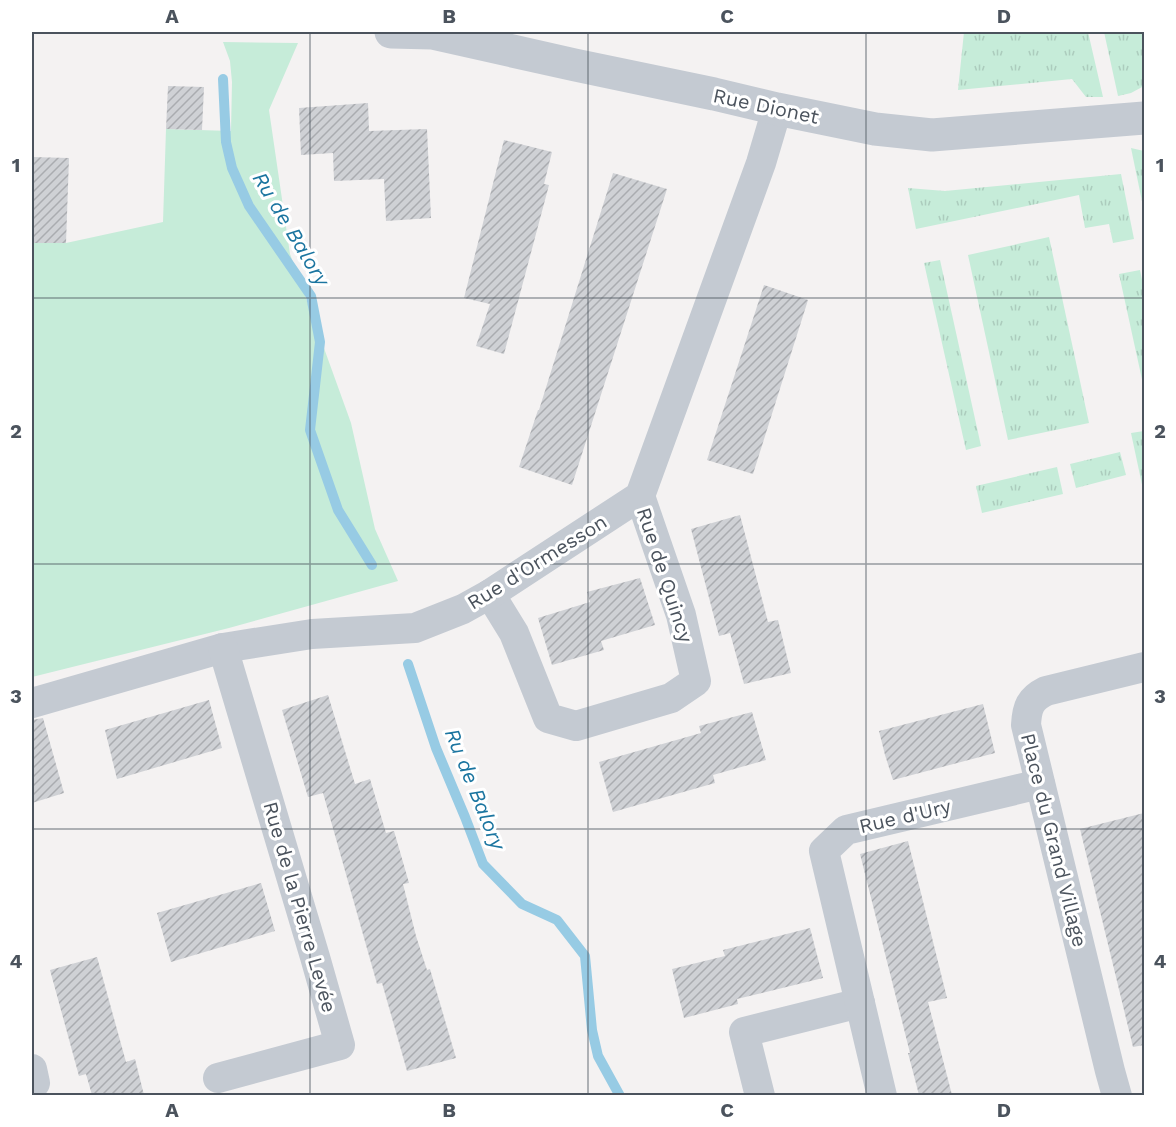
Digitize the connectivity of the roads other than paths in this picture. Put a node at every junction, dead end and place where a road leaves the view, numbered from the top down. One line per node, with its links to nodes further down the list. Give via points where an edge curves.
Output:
1 (392, 32): 2 (street, Rue Dionet, via 432,33)
2 (777, 109): 3 (street, Rue Dionet, via 875,129 932,135); 4 (street)
3 (1144, 118)
4 (640, 496): 5 (street, Rue d'Ormesson); 5 (street, Rue de Quincy, via 681,615 696,681 672,698 576,726 548,718 513,633)
5 (490, 594): 6 (street, Rue d'Ormesson, via 415,628 312,634)
6 (223, 648): 8 (street, Rue d'Ormesson); 12 (street, Rue de la Pierre Levée, via 339,1045)
7 (1144, 667): 9 (street, Place du Grand Village, via 1036,696 1027,711 1026,725)
8 (32, 703)
9 (1040, 784): 10 (street, Rue d'Ury, via 846,830 824,851); 16 (street, Place du Grand Village)
10 (860, 1003): 14 (street, via 744,1032); 15 (street, Rue d'Ury)
11 (32, 1069): 13 (street)
12 (218, 1078)
13 (32, 1084)
14 (760, 1095)
15 (880, 1095)
16 (1117, 1095)

